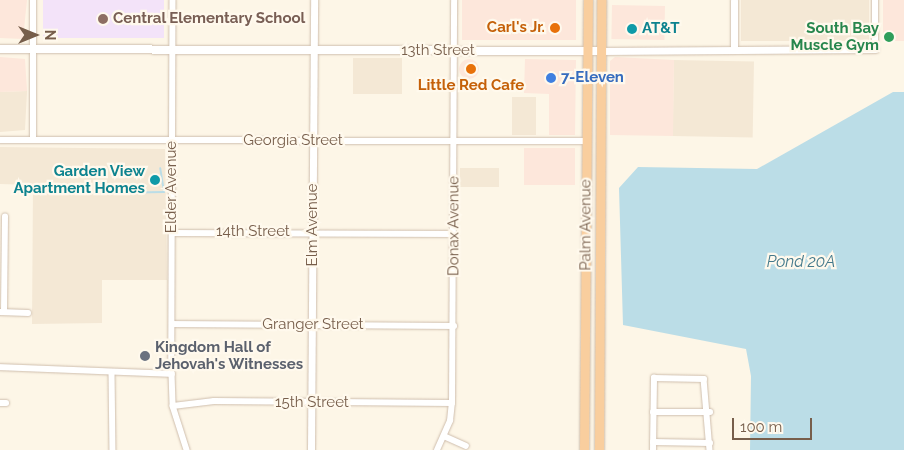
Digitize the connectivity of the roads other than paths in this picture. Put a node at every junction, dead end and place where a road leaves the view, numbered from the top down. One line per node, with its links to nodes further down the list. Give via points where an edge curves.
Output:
1 (33, 0): 11 (street)
2 (174, 0): 12 (street, Elder Avenue)
3 (314, 0): 16 (street, Elm Avenue)
4 (454, 0): 17 (street, Donax Avenue)
5 (588, 0): 13 (highway, Palm Avenue)
6 (601, 0): 14 (highway, Palm Avenue)
7 (734, 0): 15 (street)
8 (875, 0): 9 (street)
9 (875, 48): 15 (street, 13th Street)
10 (0, 49): 11 (main road, 13th Street)
11 (33, 49): 12 (main road, 13th Street); 19 (street)
12 (173, 50): 16 (main road, 13th Street); 20 (street, Elder Avenue)
13 (587, 50): 14 (main road, 13th Street); 17 (main road, 13th Street); 22 (highway, Palm Avenue)
14 (601, 50): 15 (street, 13th Street); 50 (highway, Palm Avenue)
15 (734, 50)
16 (314, 51): 17 (main road, 13th Street); 21 (street, Elm Avenue)
17 (454, 51): 23 (street, Donax Avenue)
18 (0, 140): 19 (street, Georgia Street)
19 (32, 140): 20 (street, Georgia Street)
20 (173, 140): 21 (street, Georgia Street); 26 (street, Elder Avenue)
21 (313, 141): 23 (street, Georgia Street); 25 (street, Elm Avenue)
22 (586, 141): 23 (street, Georgia Street); 49 (highway, Palm Avenue)
23 (454, 142): 27 (street, Donax Avenue)
24 (5, 217): 28 (street)
25 (313, 232): 26 (street, 14th Street); 27 (street, 14th Street); 31 (street, Elm Avenue)
26 (172, 233): 30 (street, Elder Avenue)
27 (454, 234): 32 (street, Donax Avenue)
28 (2, 312): 29 (street)
29 (28, 312)
30 (172, 324): 31 (street, Granger Street); 35 (street, Elder Avenue)
31 (312, 324): 32 (street, Granger Street); 36 (street, Elm Avenue)
32 (454, 326): 37 (street, Donax Avenue)
33 (0, 367): 34 (street)
34 (112, 372): 35 (street); 45 (street)
35 (172, 374): 38 (street, Elder Avenue)
36 (311, 402): 37 (street, 15th Street); 38 (street, 15th Street); 47 (street, Elm Avenue)
37 (452, 403): 41 (street, Donax Avenue)
38 (174, 406): 46 (street, Elder Avenue)
39 (653, 412): 40 (street); 40 (street, via 654,378 704,379); 42 (street)
40 (710, 412): 44 (street)
41 (444, 436): 43 (street); 48 (street, Donax Avenue)
42 (653, 442): 44 (street); 51 (street)
43 (466, 446)
44 (710, 447)
45 (113, 450)
46 (187, 450)
47 (311, 450)
48 (437, 450)
49 (584, 450)
50 (599, 450)
51 (653, 450)

